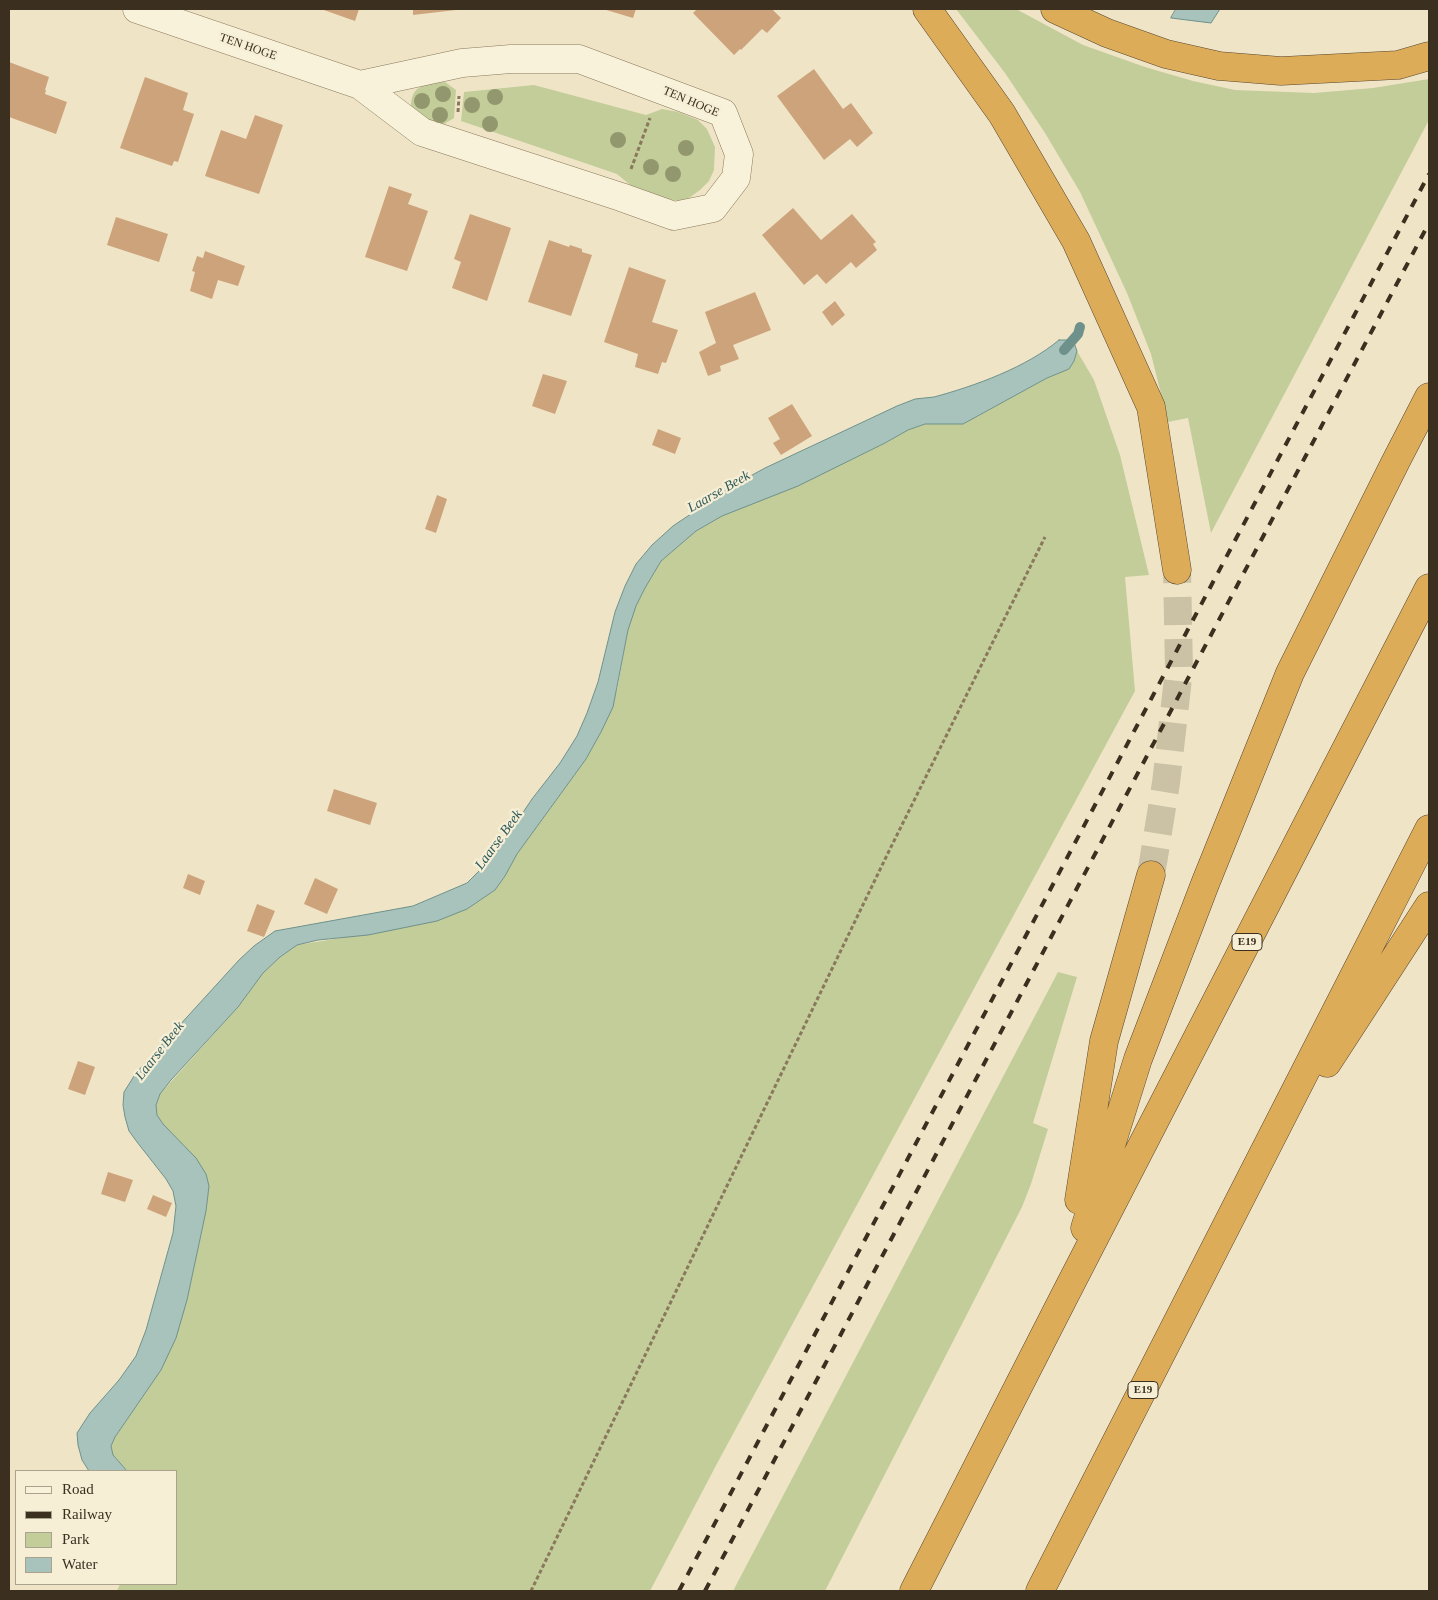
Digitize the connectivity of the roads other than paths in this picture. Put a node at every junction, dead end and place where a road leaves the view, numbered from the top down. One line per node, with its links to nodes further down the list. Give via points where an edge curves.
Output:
1 (137, 9): 5 (street, TEN HOGE)
2 (927, 9): 7 (highway, via 1002,114 1076,241 1151,406)
3 (1055, 9): 4 (highway, via 1107,33 1166,54 1219,66 1282,71 1398,65)
4 (1429, 56)
5 (360, 85): 5 (street, TEN HOGE, via 462,63 579,59 723,114 739,154 736,178 713,208 674,216 422,132)
6 (1429, 397): 13 (highway, via 1290,673 1138,1059)
7 (1178, 570)
8 (1429, 588): 13 (highway, E19)
9 (1429, 829): 12 (highway, E19)
10 (1151, 875): 13 (highway, via 1104,1041)
11 (1429, 906): 12 (highway)
12 (1246, 1188): 15 (highway, E19)
13 (1064, 1296): 14 (highway, E19)
14 (914, 1591)
15 (1040, 1591)

